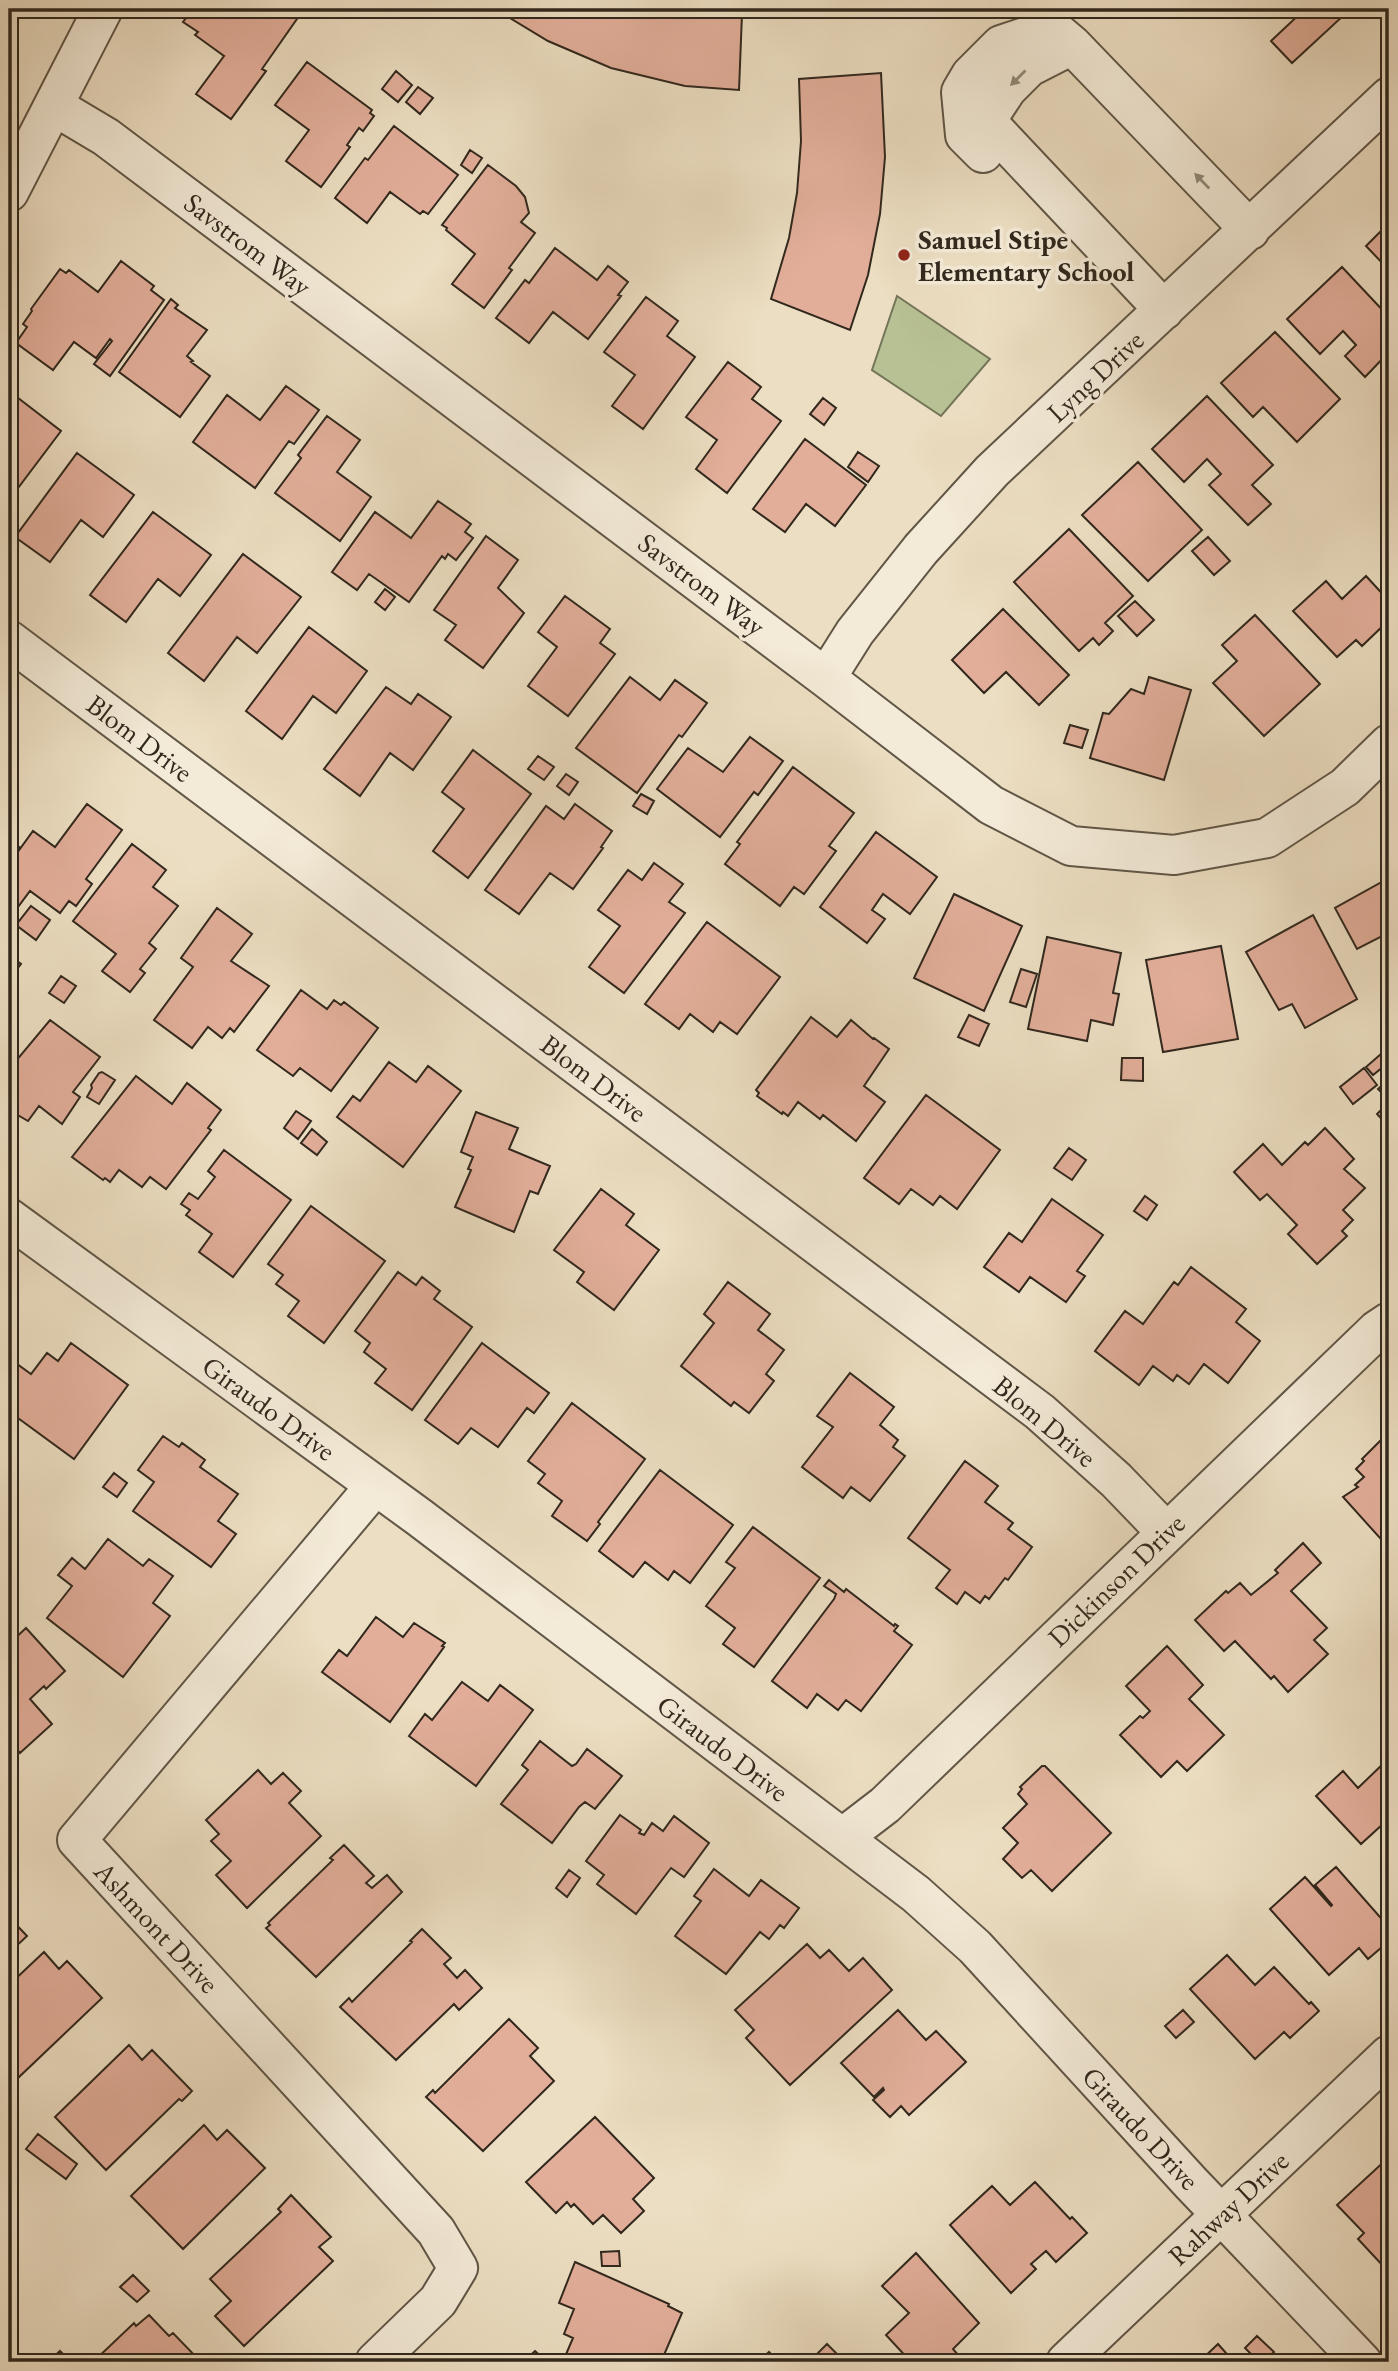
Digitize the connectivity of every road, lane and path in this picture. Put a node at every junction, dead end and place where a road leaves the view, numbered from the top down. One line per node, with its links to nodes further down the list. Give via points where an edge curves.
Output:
1 (103, 9): 3 (street)
2 (1389, 97): 5 (street, Lyng Drive)
3 (54, 106): 4 (street); 8 (street, Savstrom Way, via 106,137)
4 (9, 192)
5 (1250, 230): 6 (street, Lyng Drive); 6 (street, one-way to 6, via 1059,34 1001,45 961,92 965,135)
6 (1156, 318): 8 (street, Lyng Drive, via 992,471 921,549 855,632)
7 (9, 640): 13 (street, Blom Drive, via 1040,1412)
8 (826, 678): 9 (street, Savstrom Way, via 991,805 1071,846 1174,856 1267,838 1345,787)
9 (1389, 744)
10 (15, 1233): 12 (street, Giraudo Drive)
11 (1389, 1322): 13 (street, Dickinson Drive)
12 (375, 1486): 14 (street, Giraudo Drive); 17 (street, Ashmont Drive, via 77,1840 436,2231 453,2258 458,2268 438,2301)
13 (1166, 1532): 14 (street, Dickinson Drive, via 885,1805)
14 (842, 1838): 16 (street, Giraudo Drive, via 916,1894 975,1947)
15 (1389, 2055): 16 (street, Rahway Drive)
16 (1221, 2214): 18 (street, Rahway Drive); 19 (street, Giraudo Drive)
17 (375, 2362)
18 (1066, 2362)
19 (1362, 2362)

